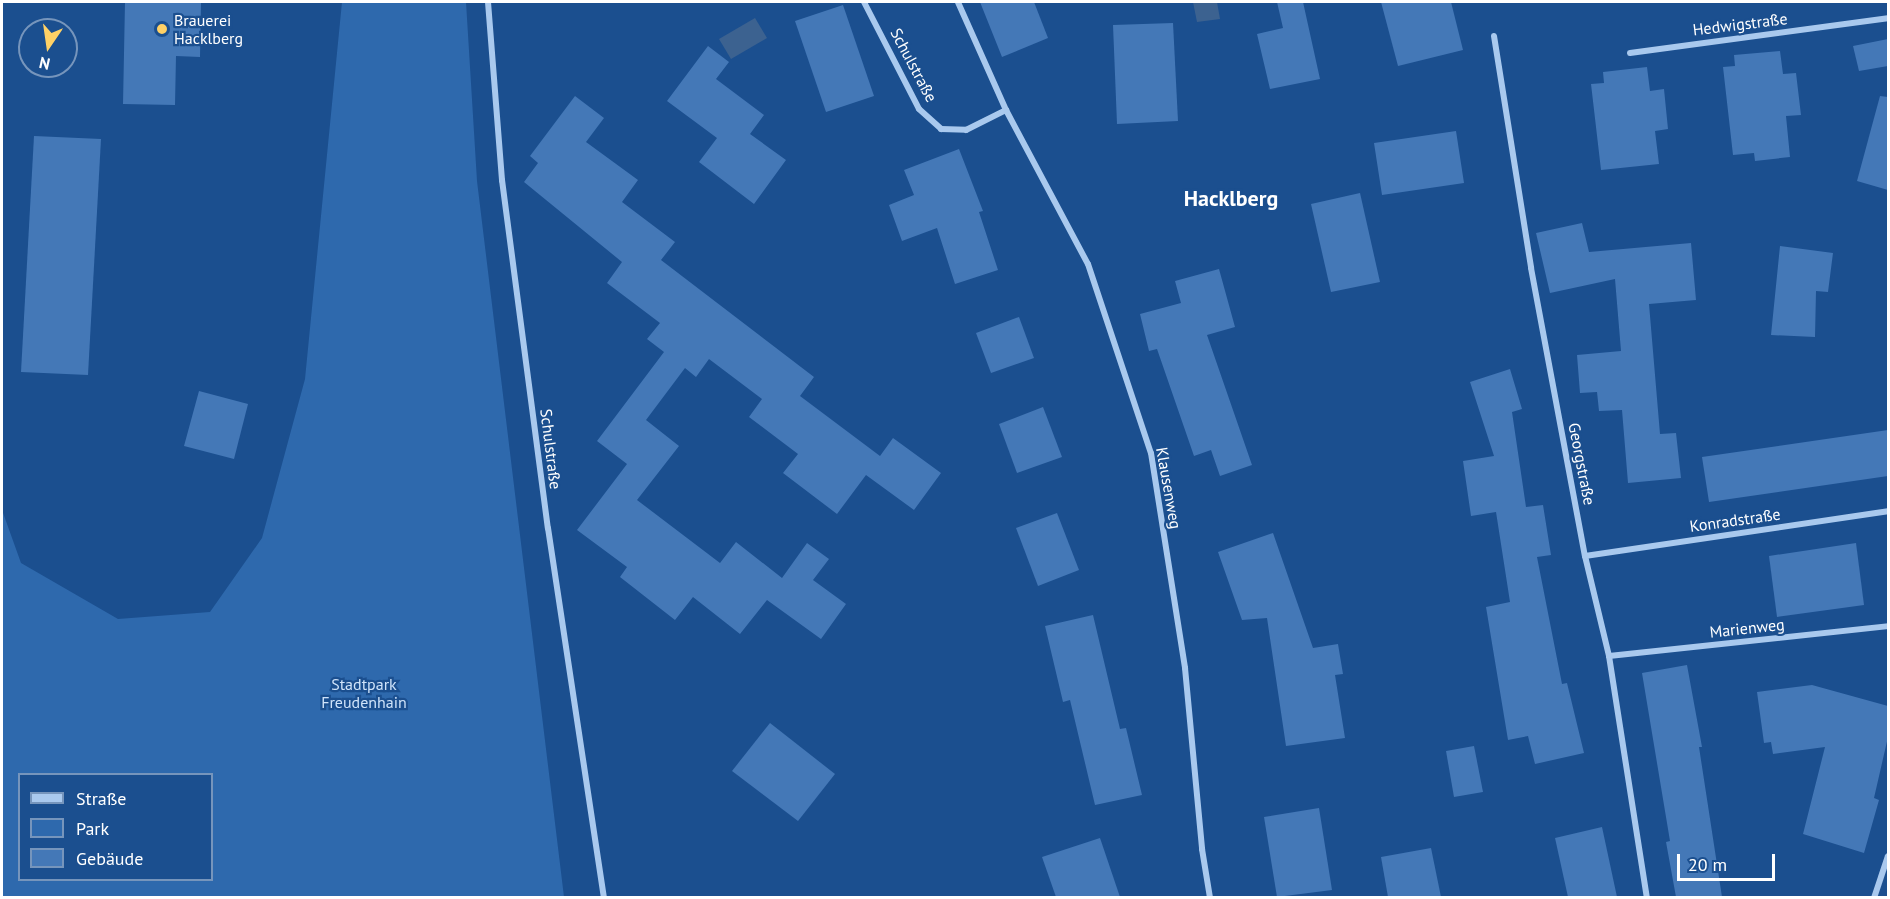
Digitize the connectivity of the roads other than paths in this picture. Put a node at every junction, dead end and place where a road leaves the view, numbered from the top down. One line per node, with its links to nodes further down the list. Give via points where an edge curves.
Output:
1 (488, 2): 13 (street, Schulstraße, via 502,180 548,528)
2 (864, 2): 7 (street, Schulstraße, via 919,109 941,129 966,130)
3 (958, 2): 7 (street)
4 (1888, 18): 6 (street, Hedwigstraße)
5 (1494, 36): 9 (street, Georgstraße, via 1531,267)
6 (1630, 53)
7 (1006, 110): 14 (street, Klausenweg, via 1088,264 1150,453 1185,668)
8 (1888, 512): 9 (street, Konradstraße)
9 (1585, 556): 11 (street, Georgstraße)
10 (1888, 626): 11 (street, Marienweg)
11 (1609, 656): 15 (street, Georgstraße)
12 (1888, 856): 16 (street)
13 (604, 897)
14 (1210, 897)
15 (1647, 897)
16 (1874, 897)

